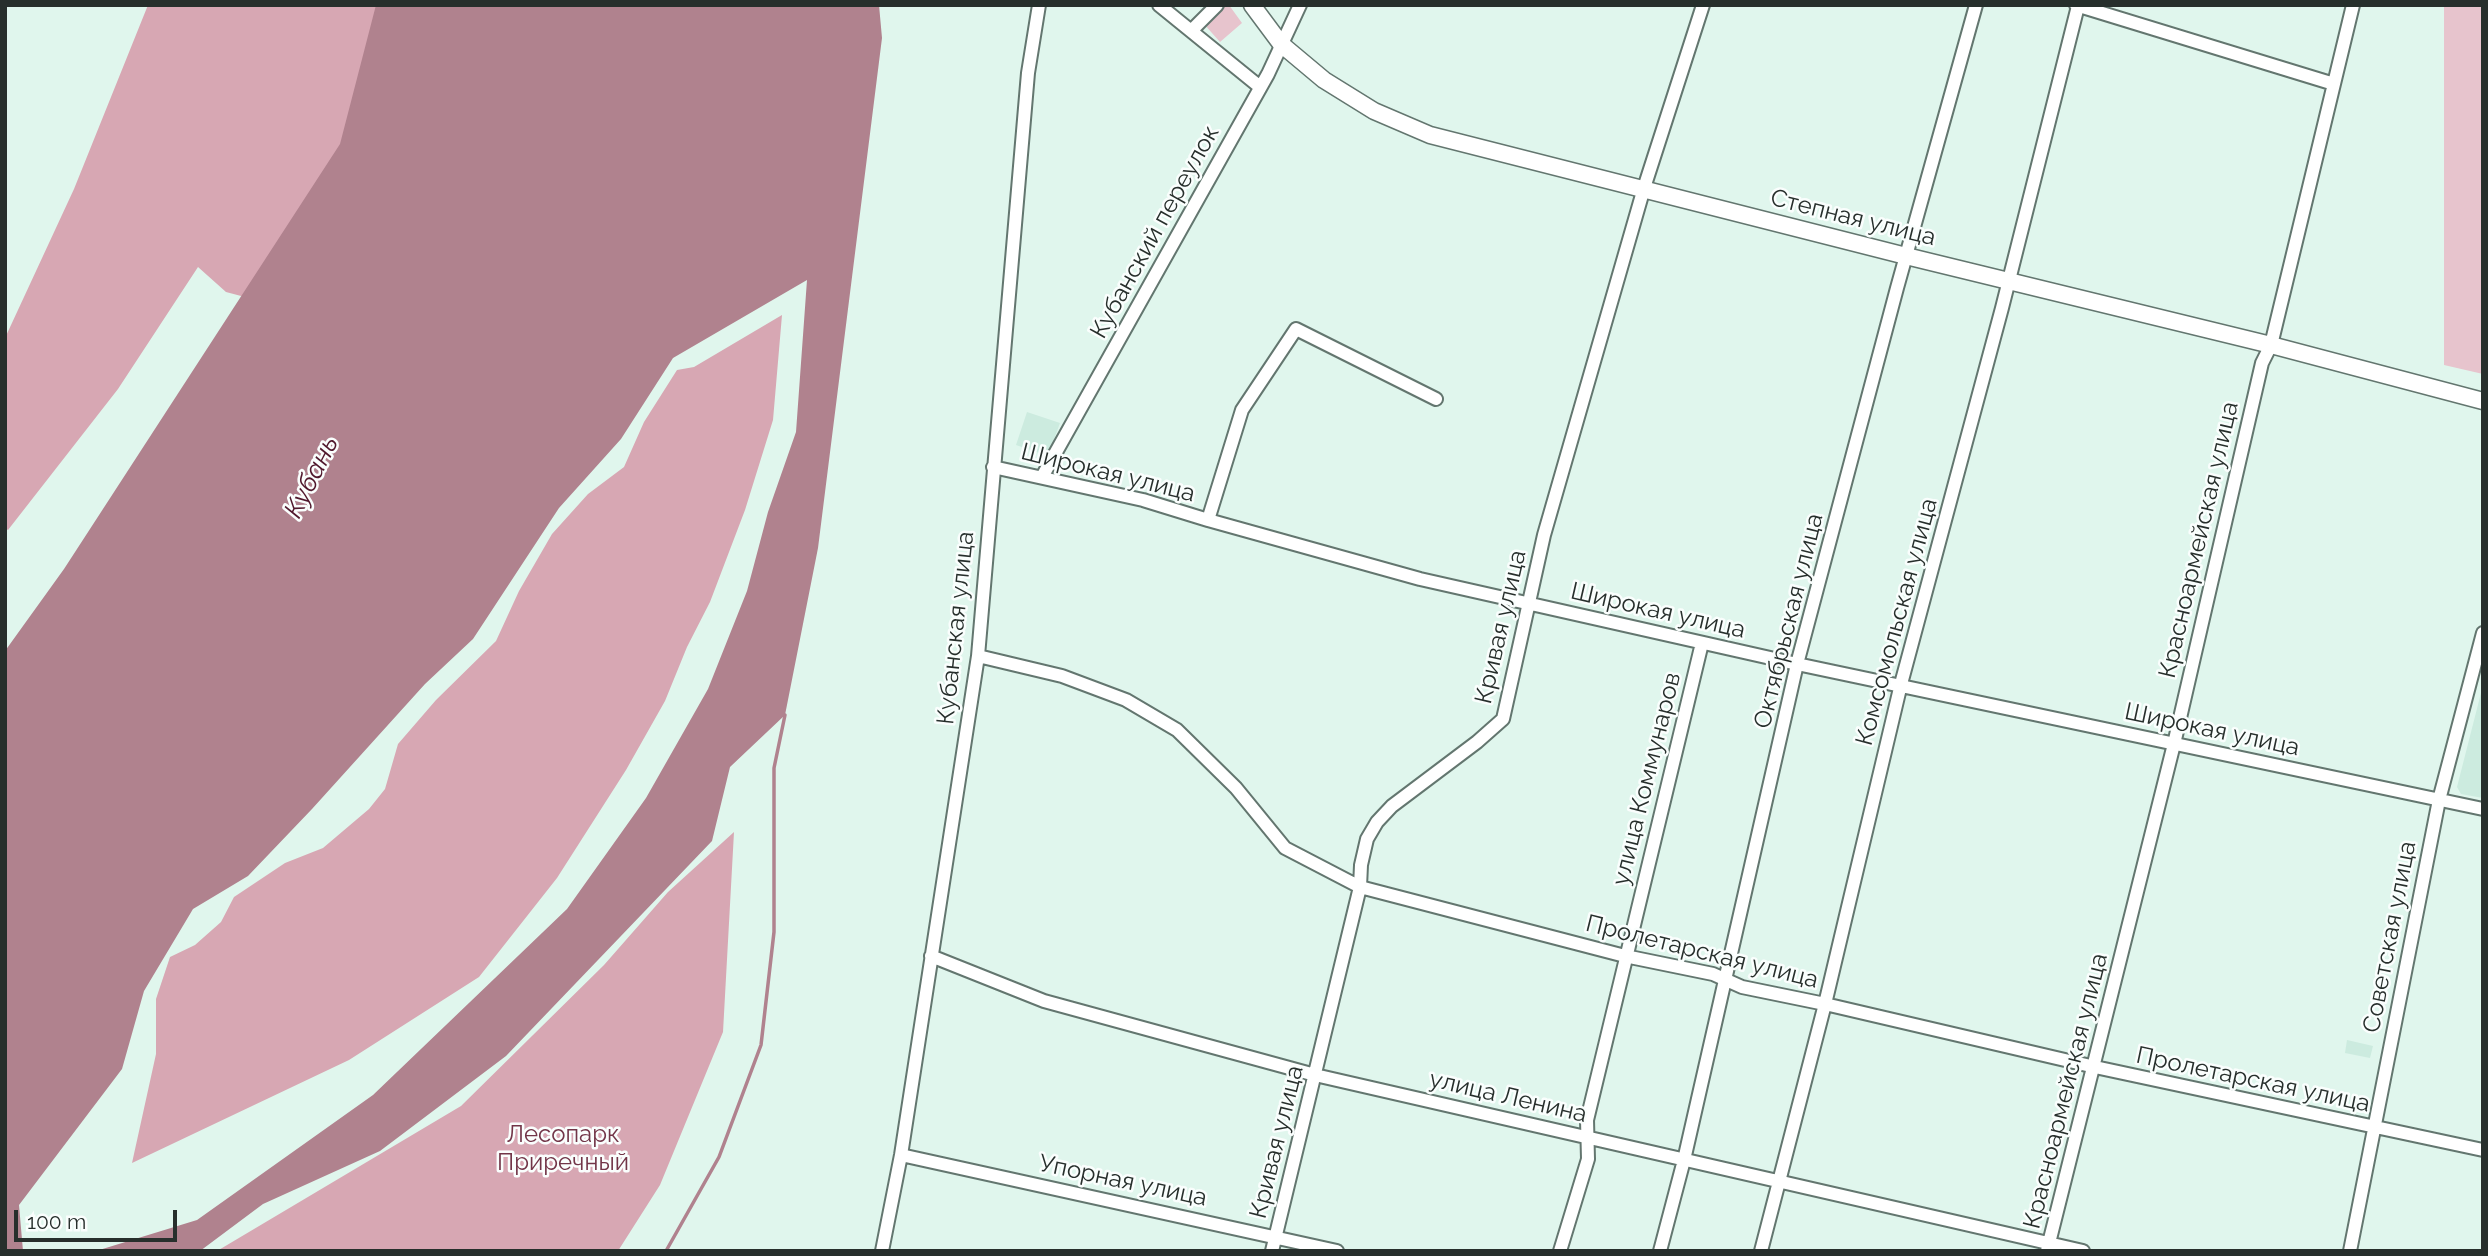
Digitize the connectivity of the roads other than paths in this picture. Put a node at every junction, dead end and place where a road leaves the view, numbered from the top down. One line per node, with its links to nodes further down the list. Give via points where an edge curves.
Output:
1 (1039, 5): 20 (street, Кубанская улица, via 1028,73)
2 (1159, 5): 10 (street)
3 (1217, 5): 10 (street)
4 (1252, 5): 11 (main road, Степная улица)
5 (1300, 5): 11 (street, Кубанский переулок)
6 (1703, 5): 14 (street, Кривая улица)
7 (1976, 5): 15 (street, Октябрьская улица)
8 (2353, 5): 12 (street, Красноармейская улица)
9 (2077, 6): 12 (street); 16 (street, Комсомольская улица)
10 (1192, 30): 13 (street)
11 (1282, 44): 13 (street, Кубанский переулок); 14 (main road, Степная улица, via 1324,80 1374,111 1430,135)
12 (2334, 84): 17 (street, Красноармейская улица)
13 (1260, 87): 21 (street, Кубанский переулок)
14 (1644, 188): 15 (main road, Степная улица); 23 (street, Кривая улица, via 1544,535)
15 (1906, 256): 16 (main road, Степная улица); 27 (street, Октябрьская улица)
16 (2008, 279): 17 (main road, Степная улица); 28 (street, Комсомольская улица)
17 (2271, 345): 19 (main road, Степная улица); 29 (street, Красноармейская улица, via 2262,363)
18 (1436, 399): 22 (street, via 1296,329 1242,410)
19 (2483, 401)
20 (993, 467): 21 (street, Широкая улица); 26 (street, Кубанская улица)
21 (1042, 477): 22 (street, Широкая улица, via 1143,499)
22 (1208, 520): 23 (street, Широкая улица, via 1420,579)
23 (1529, 603): 25 (street, Широкая улица); 32 (street, Кривая улица, via 1503,719 1377,822 1367,839)
24 (2483, 633): 30 (street, Советская улица)
25 (1702, 643): 27 (street, Широкая улица); 34 (street, улица Коммунаров)
26 (978, 656): 32 (street, Пролетарская улица, via 1062,676 1126,701 1177,730 1236,788 1284,848); 33 (street, Кубанская улица)
27 (1797, 664): 28 (street, Широкая улица); 35 (street, Октябрьская улица)
28 (1901, 684): 29 (street, Широкая улица); 36 (street, Комсомольская улица)
29 (2174, 744): 30 (street, Широкая улица); 37 (street, Красноармейская улица)
30 (2439, 800): 31 (street, Широкая улица); 39 (street, Советская улица)
31 (2483, 809)
32 (1360, 887): 34 (street, Пролетарская улица); 38 (street, Кривая улица)
33 (931, 956): 38 (street, улица Ленина, via 1044,1000); 42 (street, Кубанская улица)
34 (1625, 956): 35 (street, Пролетарская улица); 40 (street, улица Коммунаров, via 1587,1120)
35 (1725, 979): 36 (street, Пролетарская улица, via 1742,987); 43 (street, Октябрьская улица)
36 (1825, 1004): 37 (street, Пролетарская улица); 44 (street, Комсомольская улица)
37 (2095, 1067): 39 (street, Пролетарская улица); 46 (street, Красноармейская улица)
38 (1315, 1074): 40 (street, улица Ленина); 45 (street, Кривая улица)
39 (2374, 1127): 41 (street, Пролетарская улица); 54 (street, Советская улица)
40 (1588, 1137): 43 (street, улица Ленина); 50 (street, улица Коммунаров, via 1588,1159)
41 (2483, 1150)
42 (901, 1155): 45 (street, Упорная улица); 47 (street, Кубанская улица)
43 (1684, 1160): 44 (street, улица Ленина); 51 (street, Октябрьская улица)
44 (1779, 1181): 46 (street, улица Ленина); 52 (street, Комсомольская улица)
45 (1276, 1236): 48 (street, Кривая улица); 49 (street, Упорная улица)
46 (2048, 1247): 53 (street, улица Ленина)
47 (882, 1251)
48 (1272, 1251)
49 (1337, 1251)
50 (1560, 1251)
51 (1660, 1251)
52 (1761, 1251)
53 (2083, 1251)
54 (2350, 1251)

